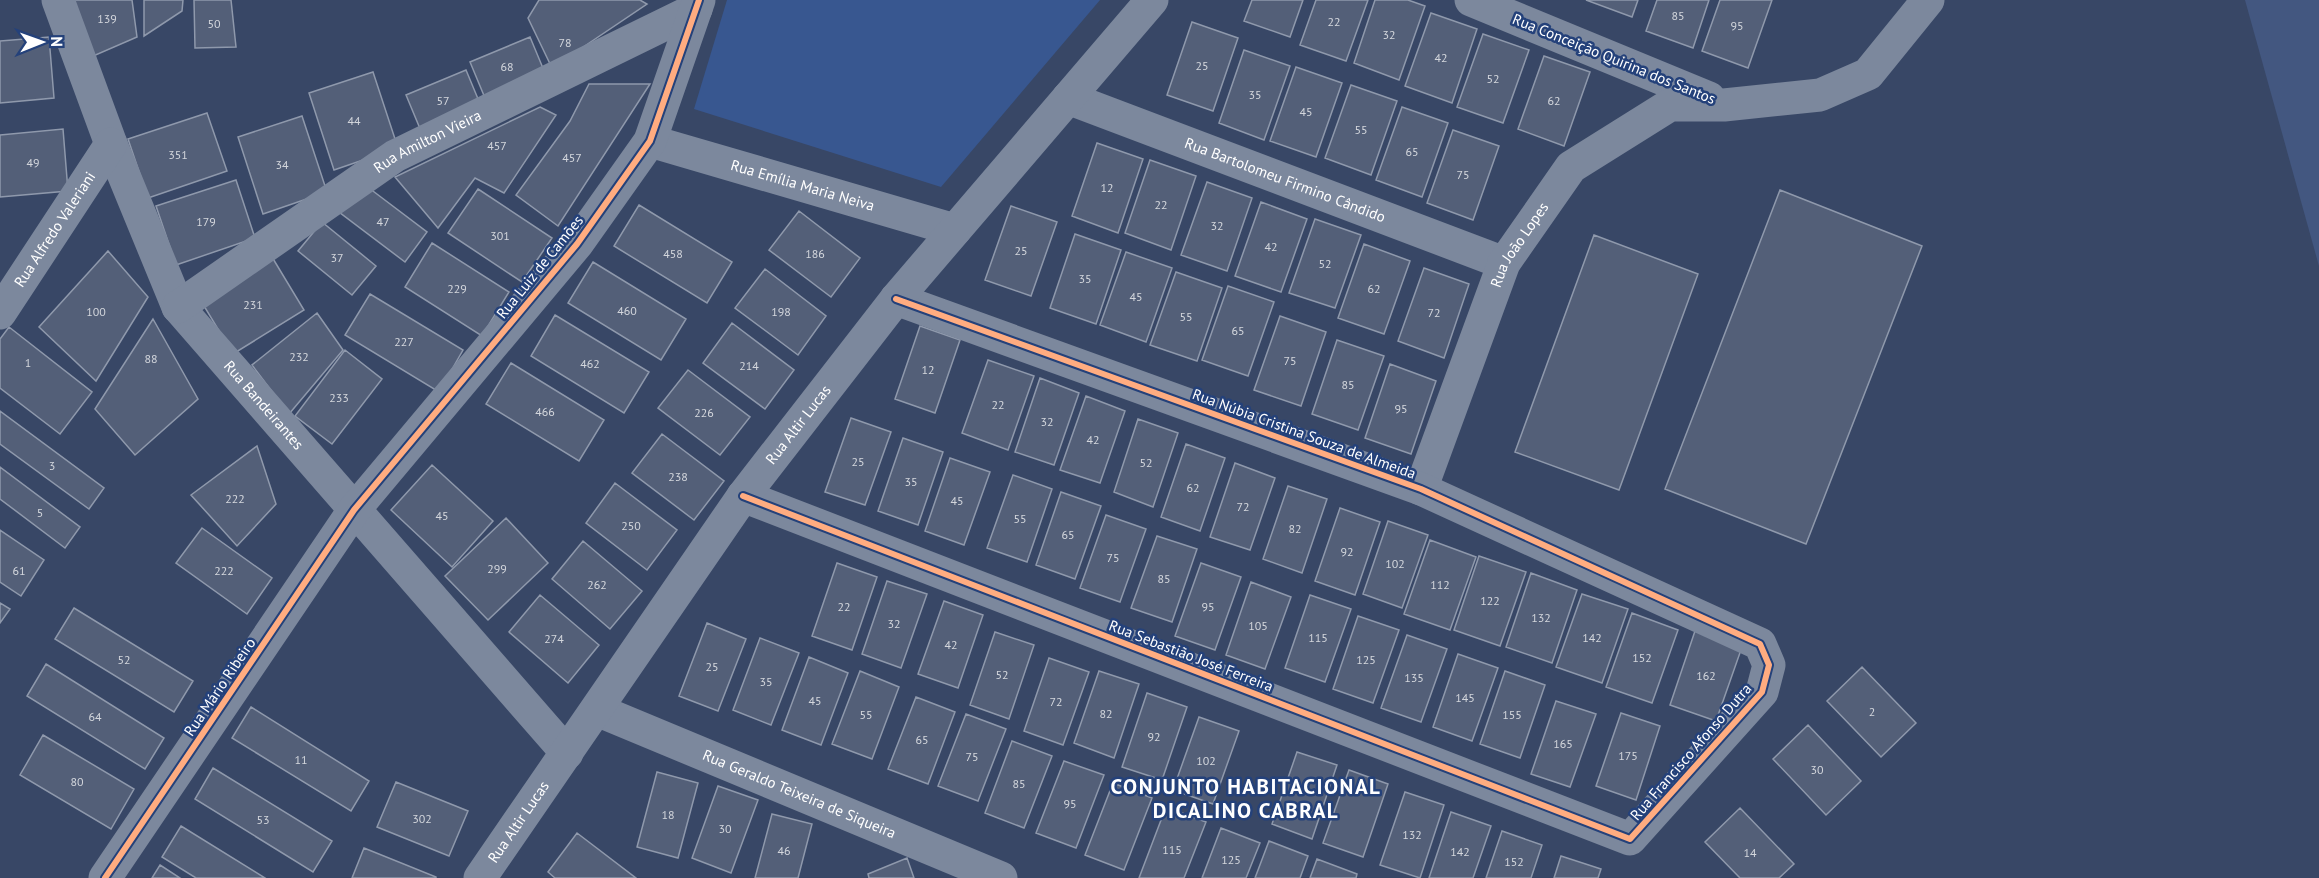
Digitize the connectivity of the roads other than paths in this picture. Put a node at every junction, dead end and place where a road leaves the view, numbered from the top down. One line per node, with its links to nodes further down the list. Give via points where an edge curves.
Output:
1 (58, 0): 9 (street, Rua Bandeirantes)
2 (1152, 0): 6 (street, Rua Altir Lucas)
3 (1471, 0): 7 (street, Rua Conceição Quirina dos Santos)
4 (1928, 0): 7 (street, Rua João Lopes, via 1868,74 1820,95)
5 (698, 5): 8 (street, Rua Luiz de Camões); 13 (street, Rua Amilton Vieira, via 395,156)
6 (1068, 99): 10 (street, Rua Altir Lucas); 11 (street, Rua Bartolomeu Firmino Cândido)
7 (1724, 105): 11 (street, Rua João Lopes, via 1670,105 1571,167)
8 (650, 141): 10 (street, Rua Emília Maria Neiva); 17 (street, Rua Luiz de Camões, via 577,244)
9 (111, 144): 13 (street, Rua Bandeirantes); 14 (street, Rua Alfredo Valeriani)
10 (955, 231): 12 (street, Rua Altir Lucas)
11 (1504, 262): 15 (street, Rua João Lopes)
12 (896, 299): 15 (street, Rua Núbia Cristina Souza de Almeida); 16 (street, Rua Altir Lucas)
13 (178, 307): 17 (street, Rua Bandeirantes)
14 (0, 313)
15 (1421, 489): 18 (street, Rua Núbia Cristina Souza de Almeida)
16 (743, 496): 19 (street, Rua Altir Lucas); 21 (street, Rua Sebastião José Ferreira)
17 (354, 510): 20 (street, Rua Bandeirantes); 22 (street, Rua Mário Ribeiro)
18 (1760, 644): 21 (street, Rua Francisco Afonso Dutra, via 1769,665 1762,692)
19 (597, 710): 20 (street, Rua Altir Lucas); 24 (street, Rua Geraldo Teixeira de Siqueira)
20 (567, 753): 23 (street, Rua Altir Lucas)
21 (1630, 839)
22 (105, 878)
23 (480, 878)
24 (1001, 878)

